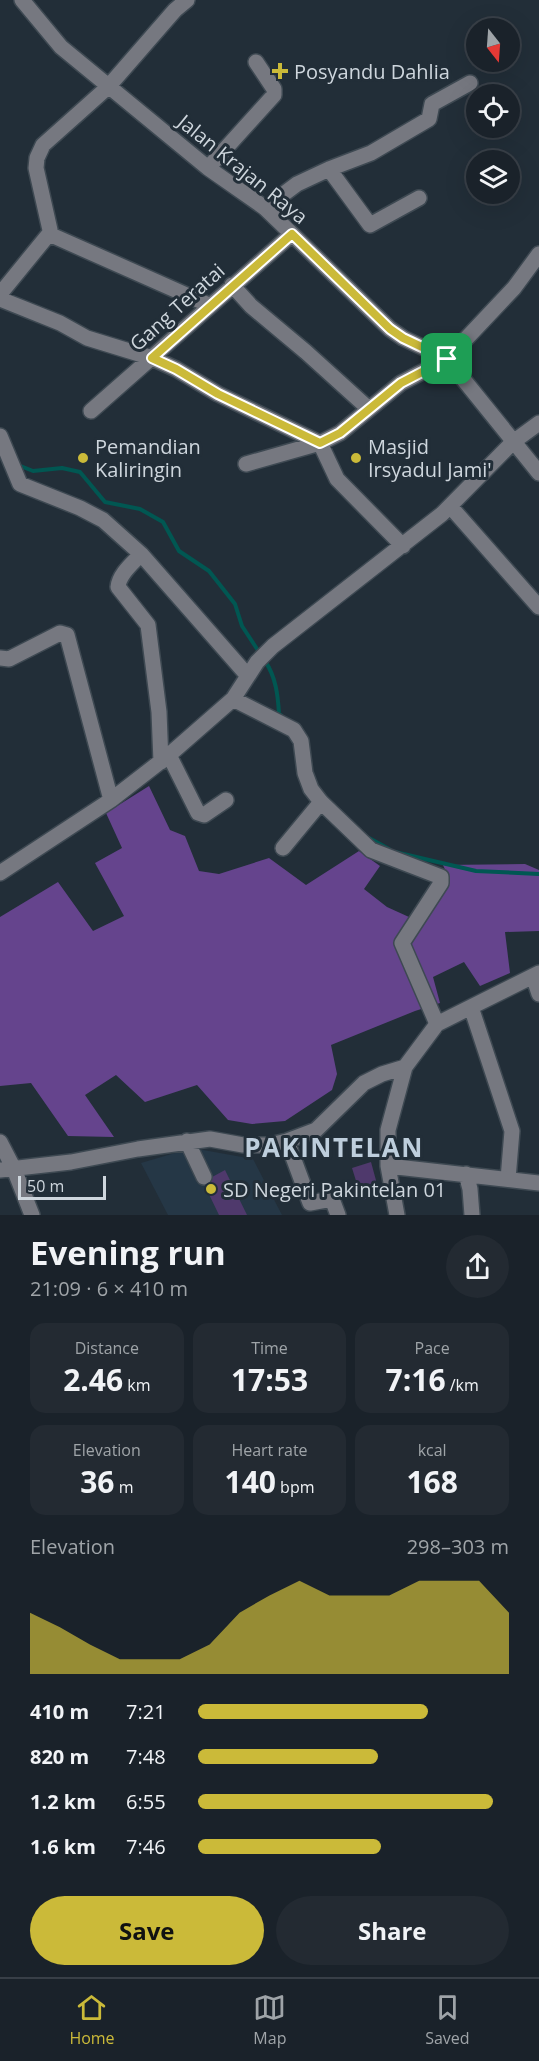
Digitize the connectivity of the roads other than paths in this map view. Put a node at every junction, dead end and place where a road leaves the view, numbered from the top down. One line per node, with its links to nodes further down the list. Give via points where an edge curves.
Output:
1 (22, 0): 5 (street, Jalan Krajan Raya, via 61,47)
2 (187, 0): 5 (street)
3 (256, 62): 6 (street, via 274,95)
4 (470, 83): 7 (street, via 432,104 429,119 415,129 371,153)
5 (108, 87): 6 (street, Jalan Krajan Raya); 10 (street, via 39,152 36,168)
6 (208, 168): 9 (street, Jalan Krajan Raya)
7 (329, 169): 8 (street, via 370,225); 9 (street, via 297,184)
8 (419, 198)
9 (265, 208): 11 (street, Jalan Krajan Raya)
10 (49, 234): 14 (street); 16 (street)
11 (292, 234): 13 (street, Gang Teratai); 18 (street, Jalan Krajan Raya, via 390,329)
12 (539, 254): 18 (street, via 514,288)
13 (232, 285): 16 (street, Gang Teratai); 19 (street)
14 (0, 294)
15 (0, 299): 17 (street, via 87,338)
16 (209, 305): 17 (street, Gang Teratai)
17 (152, 358): 20 (street, Gang Teratai); 24 (street)
18 (447, 359): 19 (street, via 401,383); 23 (street)
19 (369, 409): 24 (street, via 340,433)
20 (90, 411)
21 (539, 423): 23 (street)
22 (0, 436): 29 (street, via 20,484 103,520)
23 (513, 442): 26 (street); 27 (street)
24 (320, 443): 25 (street); 28 (street, via 337,479)
25 (246, 464)
26 (539, 473)
27 (450, 506): 28 (street); 30 (street)
28 (403, 546): 32 (street, via 273,646)
29 (141, 554): 32 (street); 34 (street, via 118,586 147,625)
30 (539, 607)
31 (0, 658): 35 (street, via 9,659 60,633 67,635)
32 (248, 676): 33 (street)
33 (233, 699): 34 (street); 37 (street, via 298,734 309,783)
34 (165, 759): 35 (street); 36 (street, via 198,813 204,814)
35 (111, 800): 39 (street)
36 (225, 800)
37 (321, 802): 38 (street); 43 (street, via 375,852 441,877 441,884 402,943)
38 (283, 848)
39 (0, 873)
40 (536, 975): 41 (street); 42 (street)
41 (539, 994)
42 (471, 1007): 43 (street); 52 (street, via 512,1131)
43 (437, 1024): 44 (street)
44 (405, 1067): 46 (street, via 364,1083 316,1130); 48 (street, via 388,1130)
45 (187, 1141): 46 (street, via 210,1139 243,1145); 49 (street); 51 (street)
46 (287, 1141): 55 (street, via 310,1203 332,1199)
47 (0, 1142): 49 (street)
48 (388, 1166): 50 (street); 56 (street)
49 (7, 1169): 54 (street)
50 (466, 1174): 52 (street); 57 (street)
51 (204, 1177)
52 (508, 1179): 53 (street)
53 (539, 1184)
54 (32, 1215)
55 (338, 1215)
56 (397, 1215)
57 (472, 1215)

